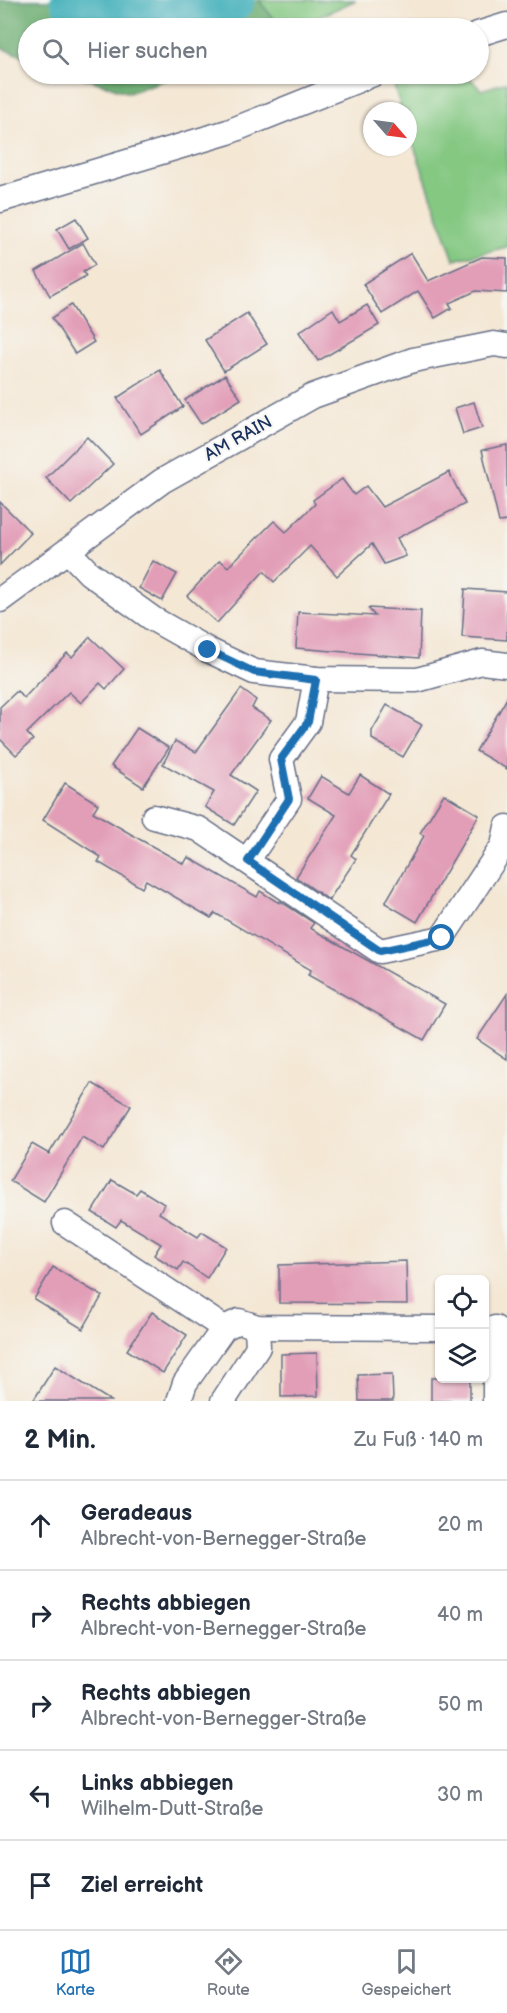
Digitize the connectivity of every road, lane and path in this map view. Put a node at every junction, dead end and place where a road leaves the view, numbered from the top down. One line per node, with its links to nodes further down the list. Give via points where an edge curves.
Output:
1 (507, 25): 2 (street)
2 (489, 30)
3 (348, 84): 4 (street, via 228,132)
4 (0, 200)
5 (507, 346): 6 (street, AM RAIN, via 494,344 413,360 313,396 162,481)
6 (68, 551): 7 (street, AM RAIN); 9 (street, via 89,573 144,612 208,650 254,672)
7 (0, 600)
8 (507, 665): 9 (street, via 482,662 417,680)
9 (316, 680): 12 (street, via 308,722 281,759 289,799)
10 (154, 818): 12 (street, via 199,830)
11 (507, 827): 12 (street, via 503,846 442,938 380,951)
12 (248, 861)
13 (65, 1223): 15 (street)
14 (257, 1327): 15 (street, via 239,1321); 16 (street); 19 (street, via 258,1347)
15 (224, 1328): 18 (street, via 185,1383)
16 (435, 1328)
17 (496, 1328): 20 (street)
18 (179, 1401)
19 (223, 1401)
20 (495, 1401)

